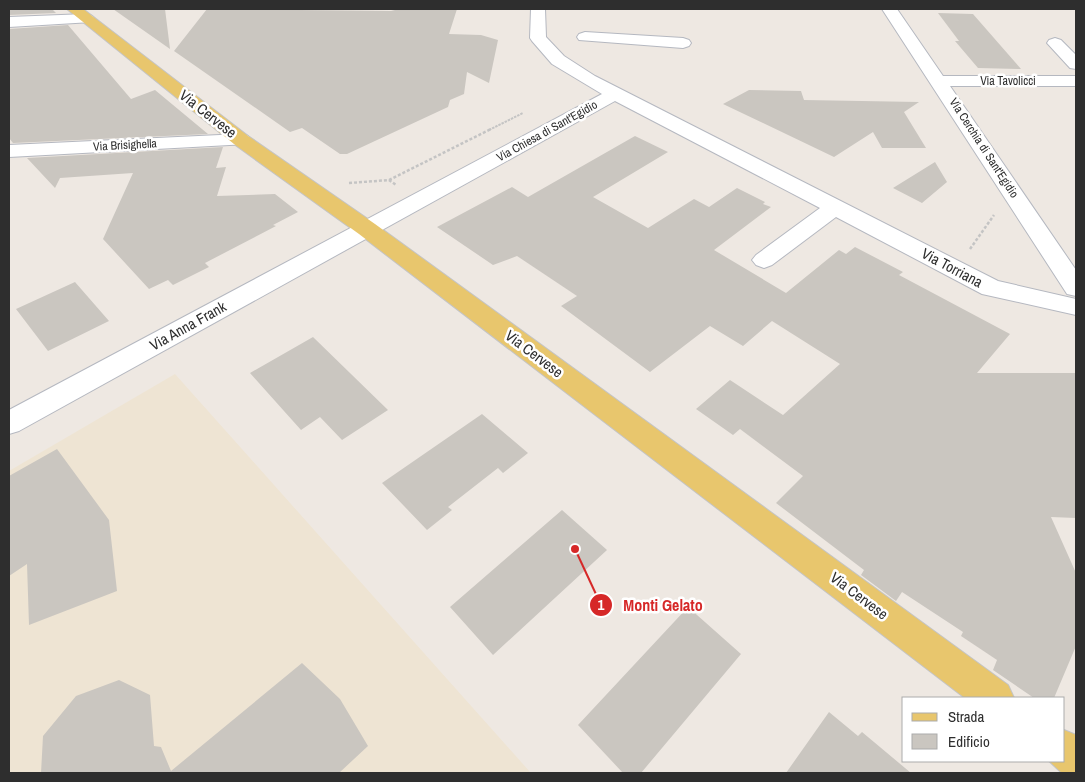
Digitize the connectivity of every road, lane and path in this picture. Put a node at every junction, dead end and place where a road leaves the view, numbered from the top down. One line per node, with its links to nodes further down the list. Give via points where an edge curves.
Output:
1 (538, 9): 10 (street, Via Chiesa di Sant'Egidio, via 538,38 558,60)
2 (890, 9): 11 (street, Via Cerchia di Sant'Egidio)
3 (81, 14): 4 (street); 15 (main road, Via Cervese)
4 (9, 22)
5 (585, 37): 6 (street)
6 (606, 39): 7 (street); 10 (street)
7 (682, 43)
8 (1055, 43): 9 (street)
9 (1076, 64)
10 (589, 80): 13 (street, Via Chiesa di Sant'Egidio)
11 (940, 81): 12 (street, Via Tavolicci); 21 (street, Via Cerchia di Sant'Egidio)
12 (1076, 81)
13 (616, 93): 18 (street, Via Torriana); 19 (street, Via Chiesa di Sant'Egidio)
14 (528, 111): 17 (path)
15 (241, 140): 16 (street, Via Brisighella); 19 (main road, Via Cervese)
16 (9, 151)
17 (389, 180)
18 (836, 207): 20 (street); 22 (street, Via Torriana, via 991,288)
19 (367, 229): 23 (street, Via Anna Frank); 24 (main road, Via Cervese)
20 (764, 260)
21 (1076, 288)
22 (1076, 307)
23 (9, 423)
24 (994, 697)
25 (1065, 750): 26 (main road)
26 (1076, 759)

